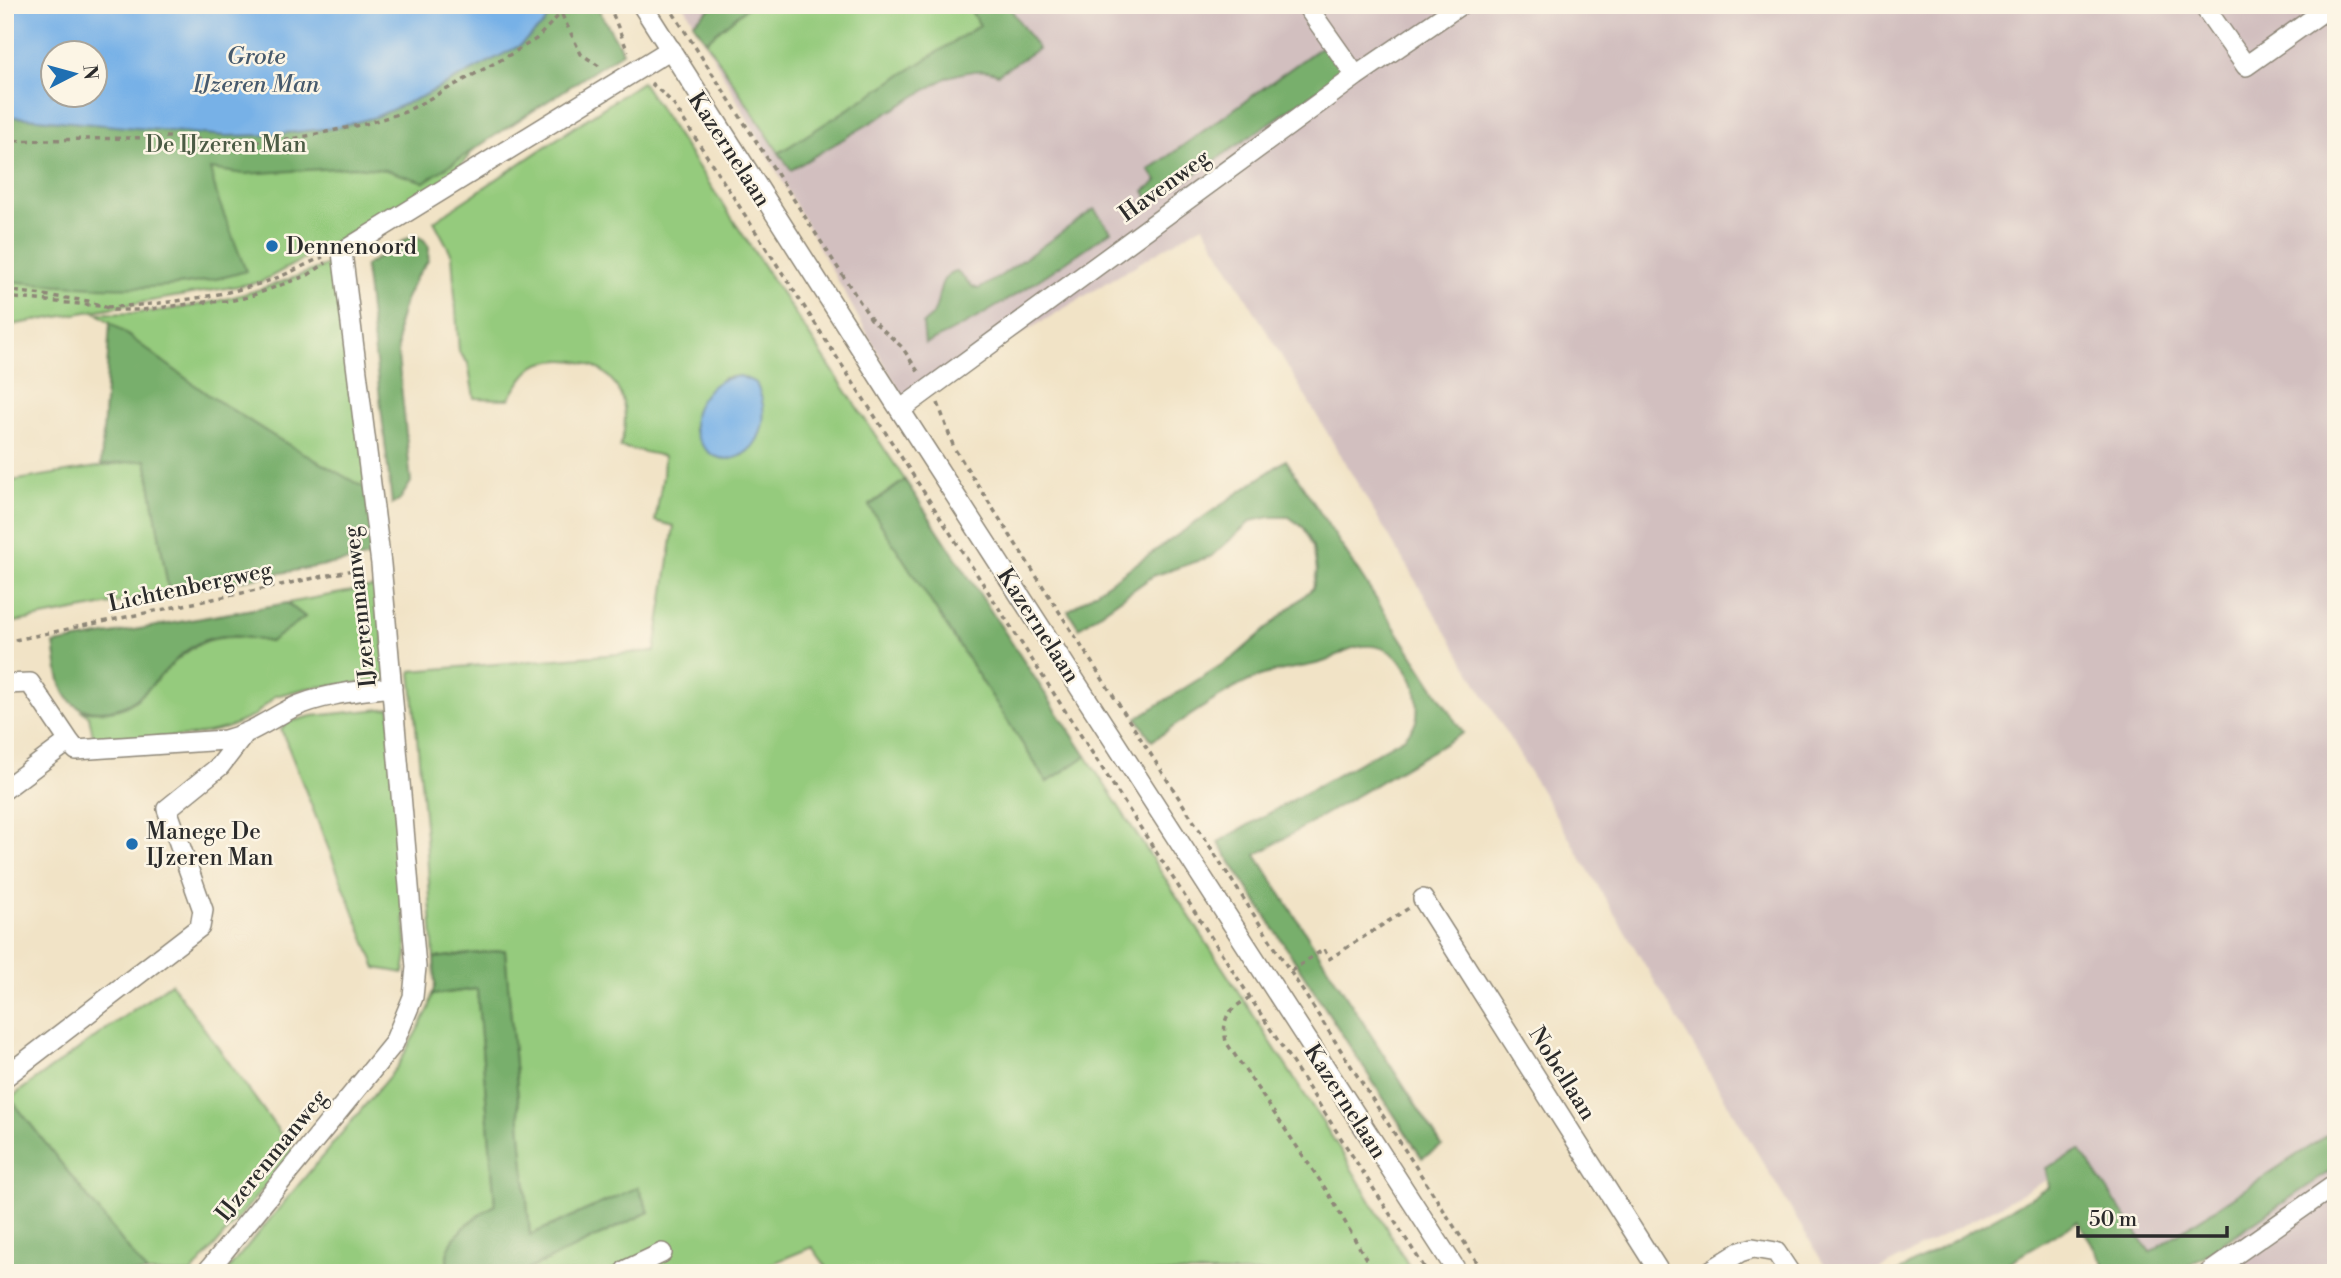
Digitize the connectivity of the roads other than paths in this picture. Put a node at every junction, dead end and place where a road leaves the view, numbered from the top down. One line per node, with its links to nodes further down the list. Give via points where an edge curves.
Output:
1 (642, 5): 6 (street, Kazernelaan)
2 (1306, 5): 7 (street)
3 (1460, 5): 7 (street, Havenweg)
4 (2203, 5): 5 (street, via 2246,66)
5 (2332, 5)
6 (671, 49): 8 (street, Kazernelaan); 10 (street, IJzerenmanweg, via 342,252)
7 (1356, 76): 8 (street, Havenweg)
8 (900, 410): 20 (street, Kazernelaan)
9 (5, 684): 12 (street, via 30,683)
10 (392, 687): 11 (street, via 325,697 291,709); 18 (street, IJzerenmanweg, via 416,967 413,997 394,1043)
11 (243, 736): 12 (street, via 76,750); 15 (street, via 220,766 167,809 203,911 200,928)
12 (69, 741): 13 (street)
13 (5, 789)
14 (1423, 899): 21 (street, Nobellaan)
15 (5, 1077)
16 (2336, 1184): 24 (street)
17 (662, 1253): 19 (street)
18 (206, 1273)
19 (625, 1273)
20 (1458, 1273)
21 (1660, 1273)
22 (1707, 1273): 23 (street, via 1753,1248 1776,1252)
23 (1790, 1273)
24 (2209, 1273)

